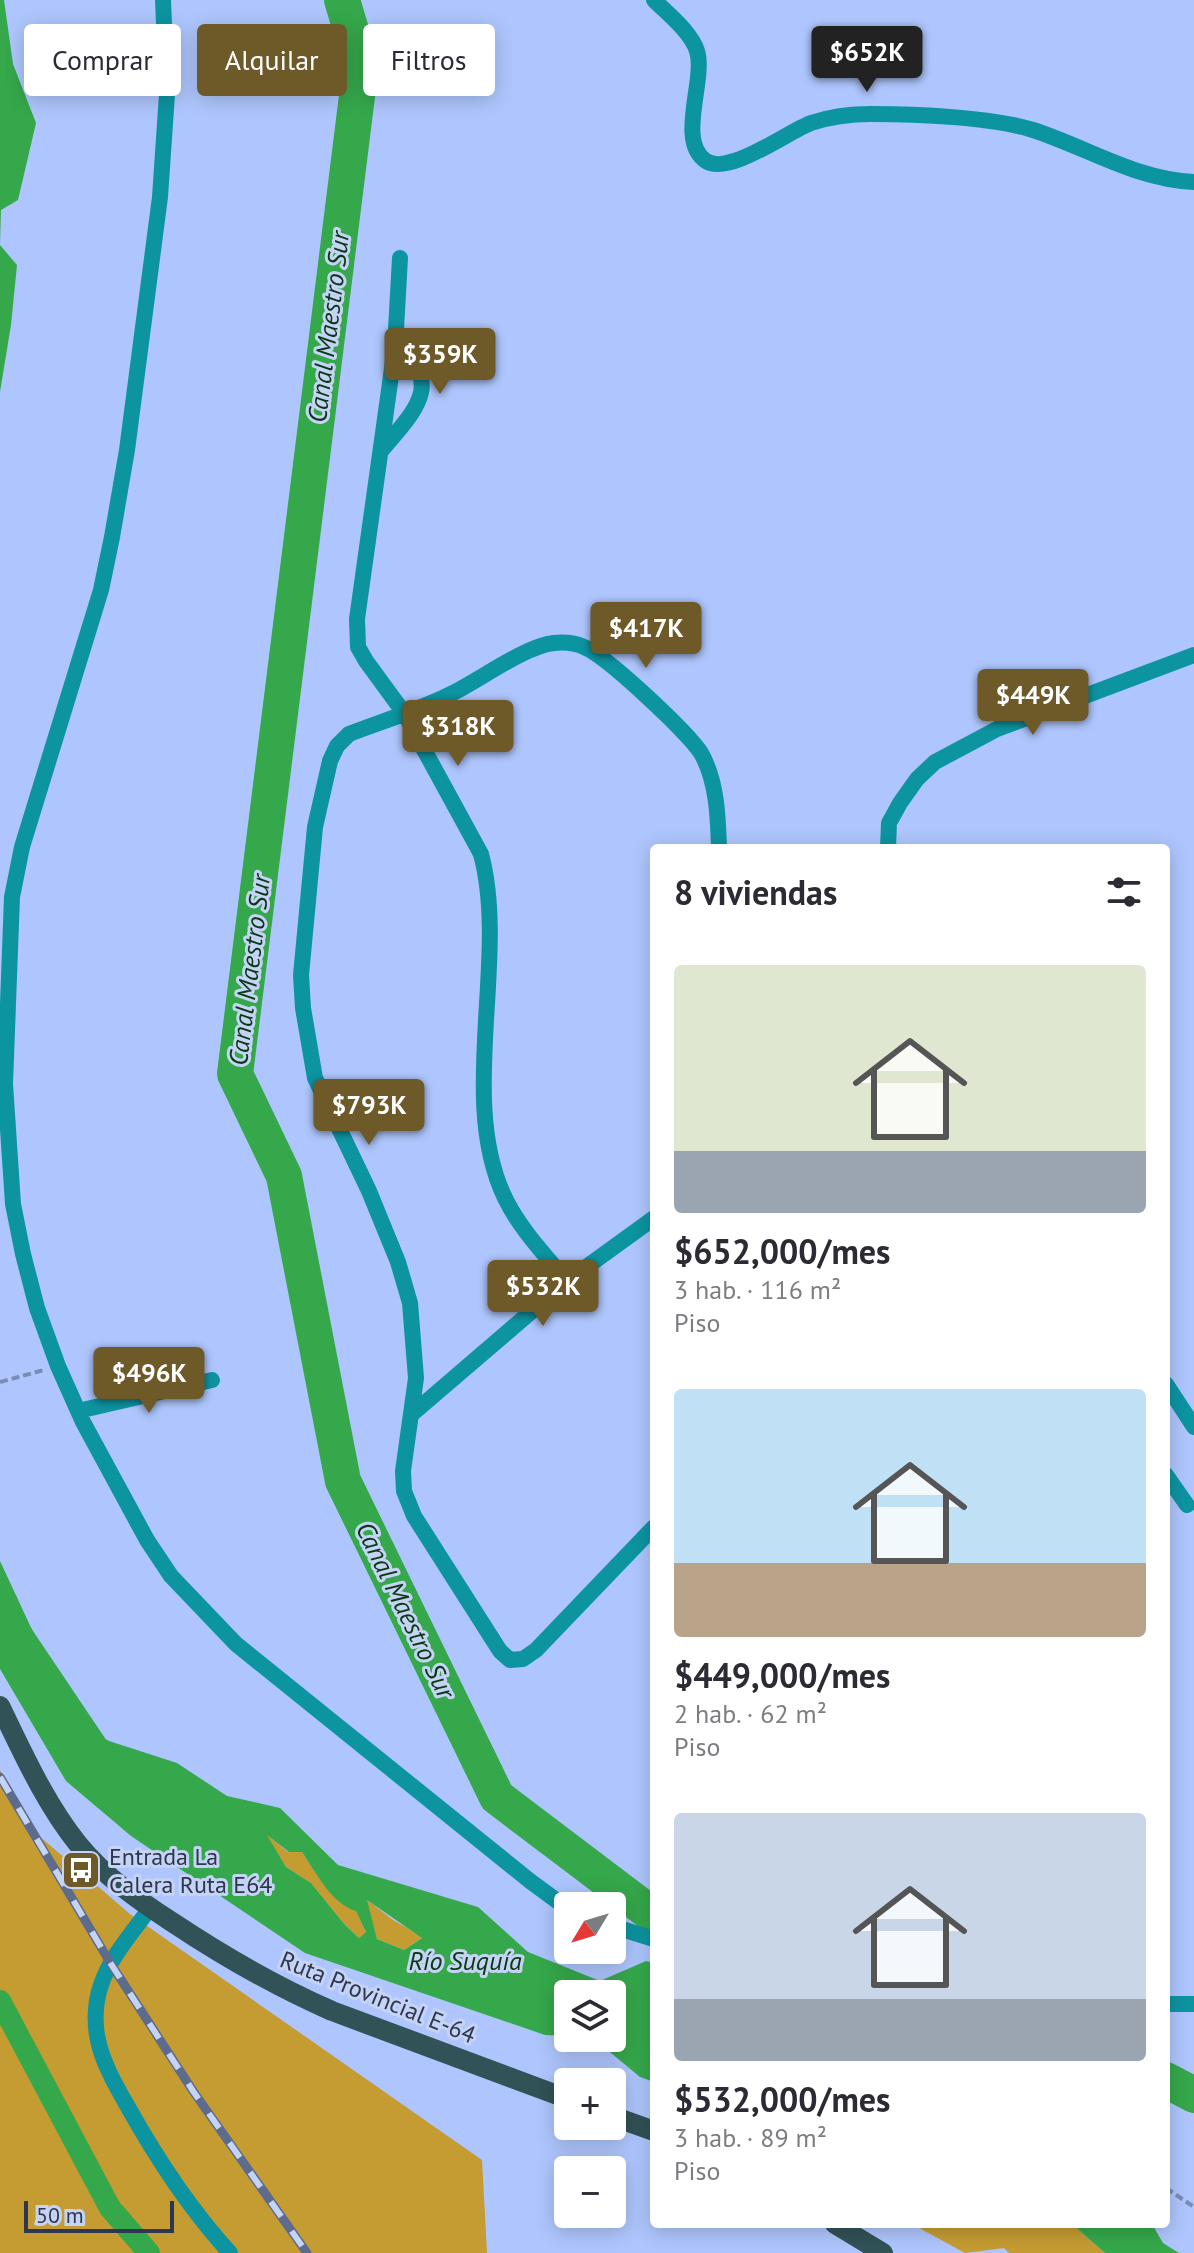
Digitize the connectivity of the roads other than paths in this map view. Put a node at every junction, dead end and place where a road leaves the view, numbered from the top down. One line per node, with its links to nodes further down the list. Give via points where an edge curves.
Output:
1 (163, 0): 15 (street, via 167,94 160,197 127,450 101,590 22,847 12,897 5,1084 13,1204 37,1308)
2 (654, 0): 3 (street, via 696,47 692,128 695,146 713,165 728,164 811,123 870,114 999,122 1143,173)
3 (1194, 182)
4 (400, 258): 5 (street)
5 (396, 342): 6 (street); 6 (street, via 413,357 422,384 412,413)
6 (381, 452): 8 (street, via 356,631 366,661)
7 (1194, 655): 10 (street, via 997,729 935,762 900,803 889,823)
8 (404, 713): 9 (street, via 460,690 535,648 560,643 584,647 603,658 701,754 717,805); 12 (street, via 469,827 488,879 485,1110 494,1172 516,1218); 16 (street, via 349,734 330,761 315,827 301,975 315,1078 369,1191 410,1303 416,1378)
9 (719, 844)
10 (888, 844)
11 (650, 1221): 12 (street)
12 (567, 1281): 16 (street)
13 (212, 1380): 15 (street)
14 (1170, 1390): 17 (street)
15 (78, 1411): 23 (street, via 147,1540 193,1601 236,1644)
16 (412, 1414): 21 (street, via 404,1491 461,1592 510,1660 536,1650)
17 (1194, 1427)
18 (1170, 1480): 20 (street)
19 (1170, 1491): 20 (street)
20 (1190, 1508)
21 (650, 1531)
22 (0, 1706): 24 (main road, Ruta Provincial E-64, via 77,1843 108,1876)
23 (554, 1899)
24 (150, 1908): 29 (main road, Ruta Provincial E-64, via 294,1994); 33 (street, via 101,1985 98,2040 110,2075 147,2141)
25 (626, 1930): 26 (street)
26 (650, 1938)
27 (1170, 2004): 28 (street)
28 (1194, 2004)
29 (554, 2094)
30 (626, 2121): 31 (main road)
31 (650, 2130)
32 (842, 2228): 34 (main road)
33 (230, 2253)
34 (883, 2253)

